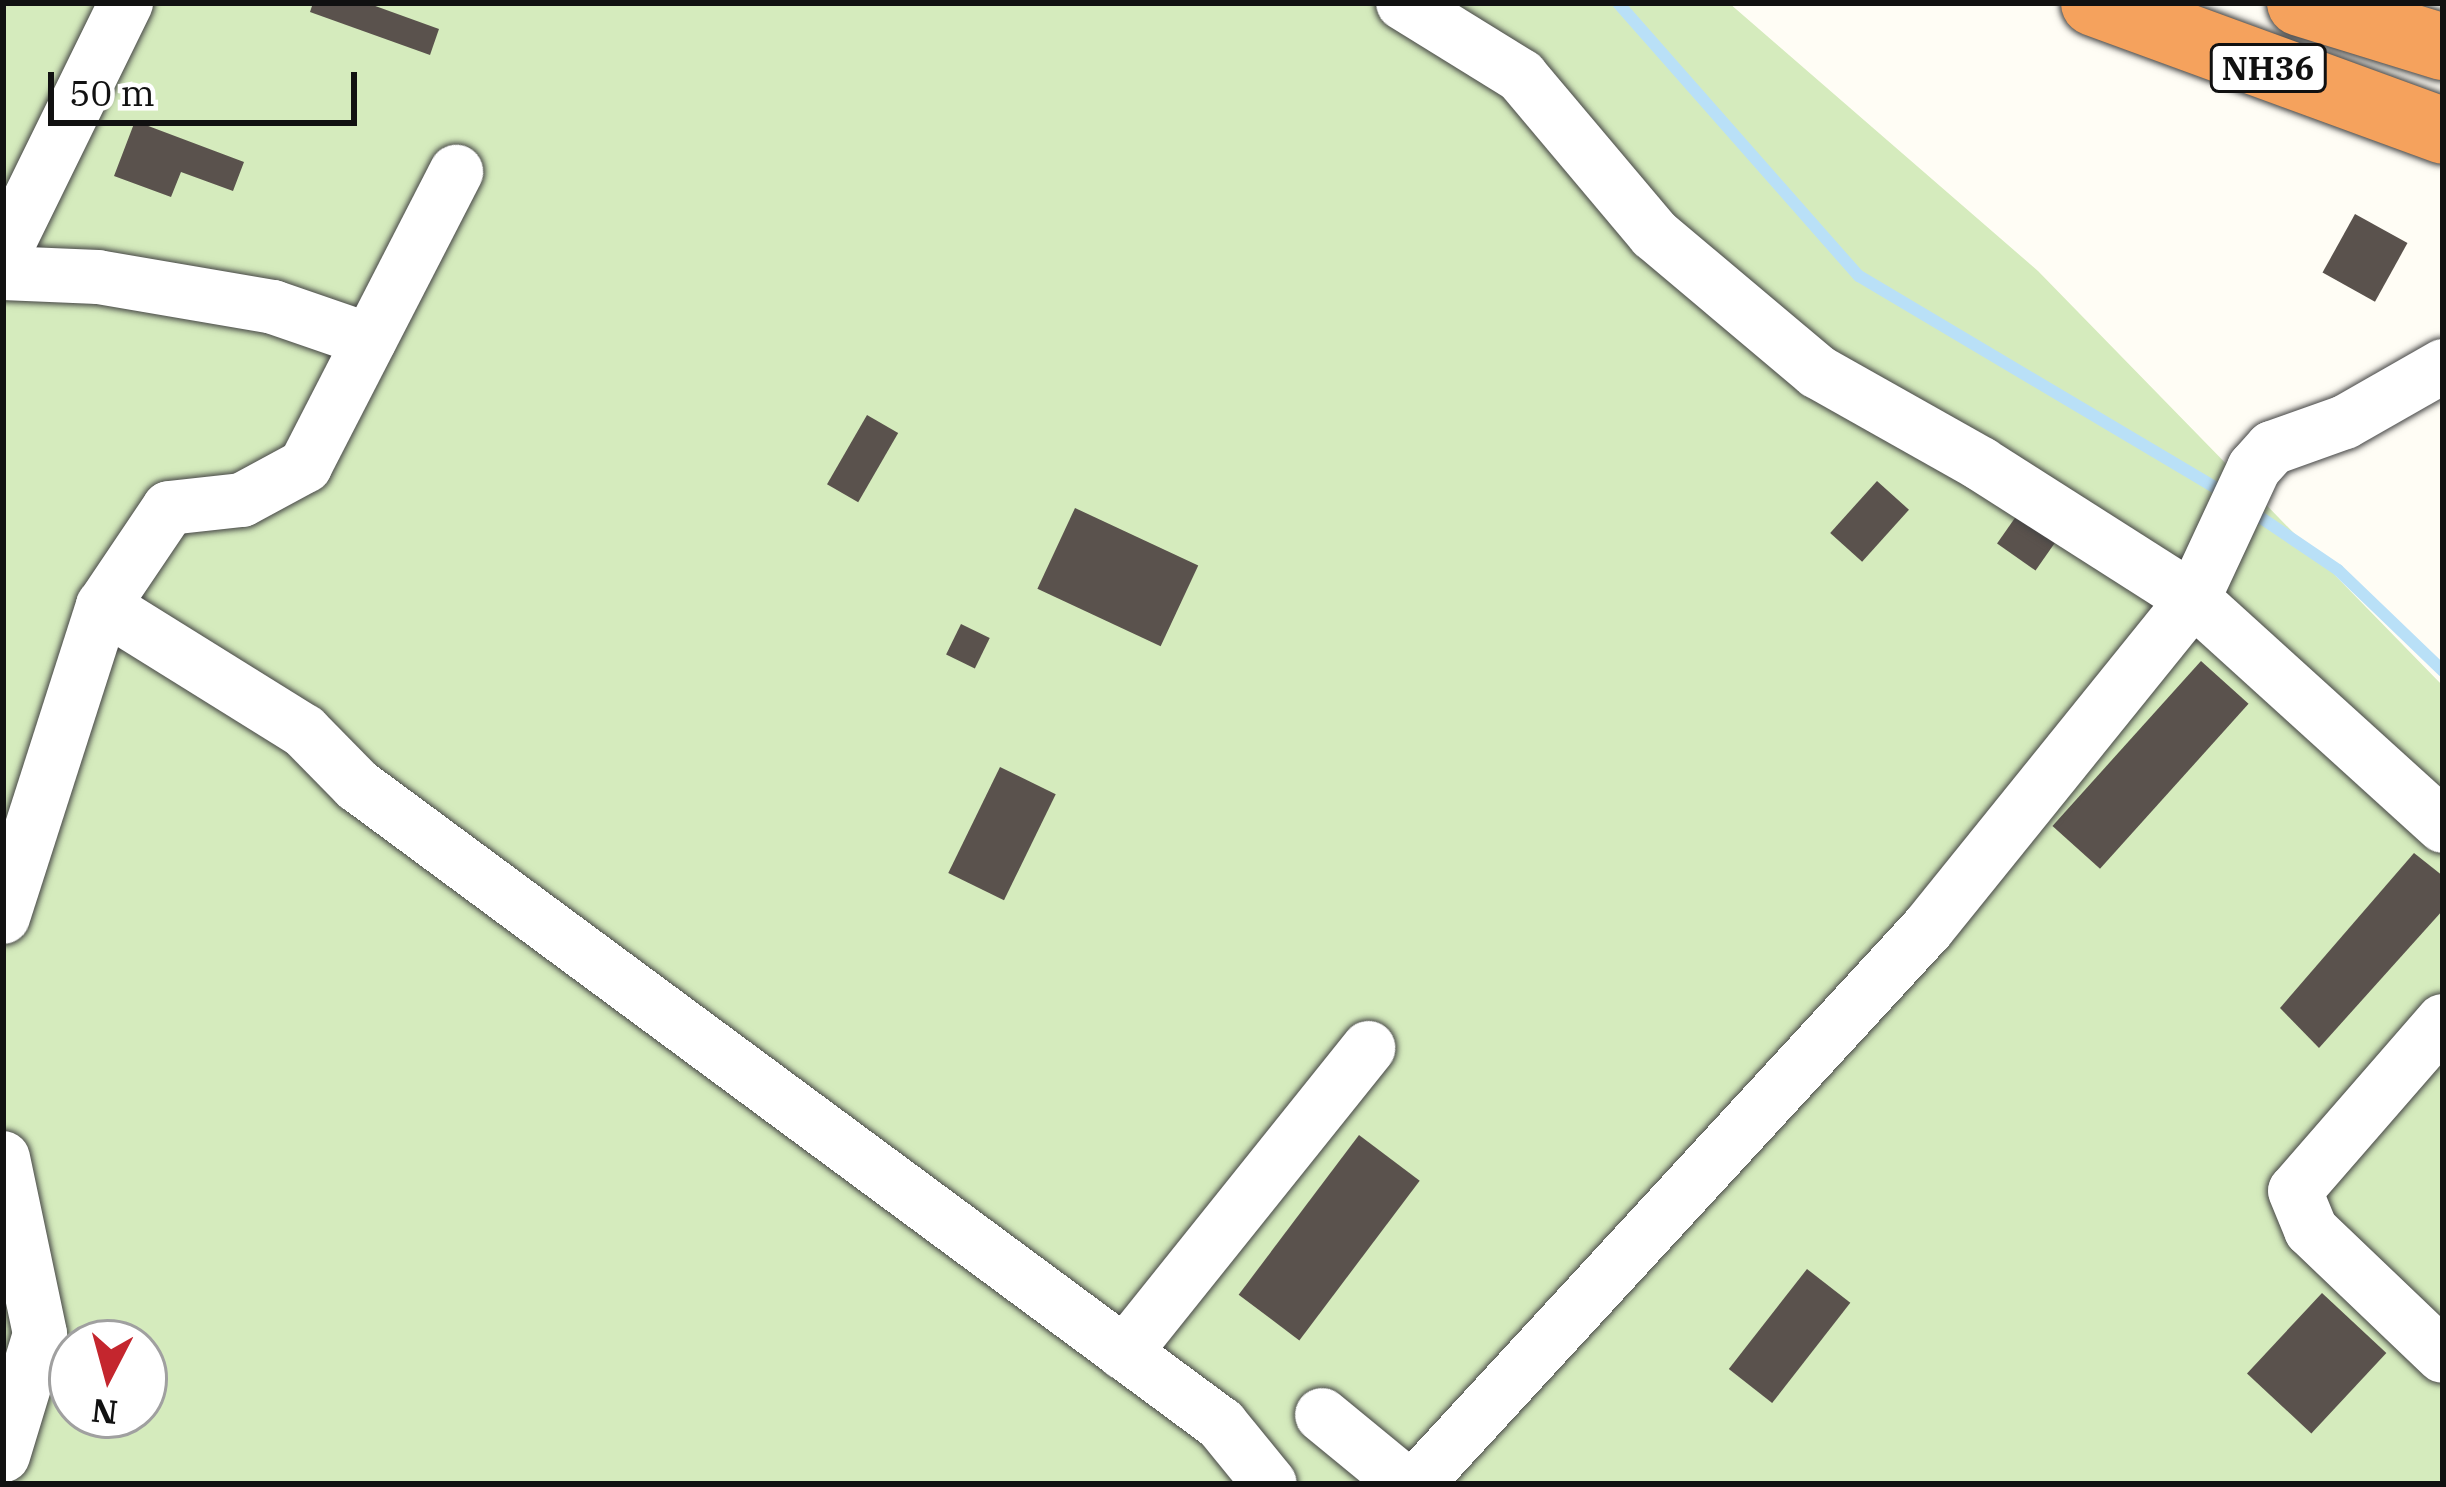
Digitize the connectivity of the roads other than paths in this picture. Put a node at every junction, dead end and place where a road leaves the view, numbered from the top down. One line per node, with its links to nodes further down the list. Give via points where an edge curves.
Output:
1 (127, 3): 8 (street)
2 (1403, 3): 12 (street, via 1521,76 1654,235 1818,372 1982,464)
3 (2094, 3): 6 (highway, NH36)
4 (2300, 3): 5 (highway, NH36)
5 (2432, 40)
6 (2443, 131)
7 (456, 172): 10 (street)
8 (3, 254)
9 (3, 273): 10 (street, via 98,277 273,308)
10 (369, 340): 13 (street, via 304,466 242,500 169,508)
11 (2443, 366): 12 (street, via 2345,422 2272,448 2254,468)
12 (2192, 599): 14 (street); 25 (street, via 1928,928)
13 (104, 606): 15 (street); 19 (street, via 304,731 357,785)
14 (2443, 826)
15 (3, 917)
16 (2443, 1021): 20 (street, via 2296,1190 2311,1230)
17 (1368, 1048): 19 (street)
18 (3, 1158): 22 (street, via 40,1334)
19 (1124, 1353): 23 (street, via 1221,1424)
20 (2443, 1356)
21 (1322, 1415): 24 (street)
22 (3, 1456)
23 (1270, 1484)
24 (1406, 1484)
25 (1416, 1484)

